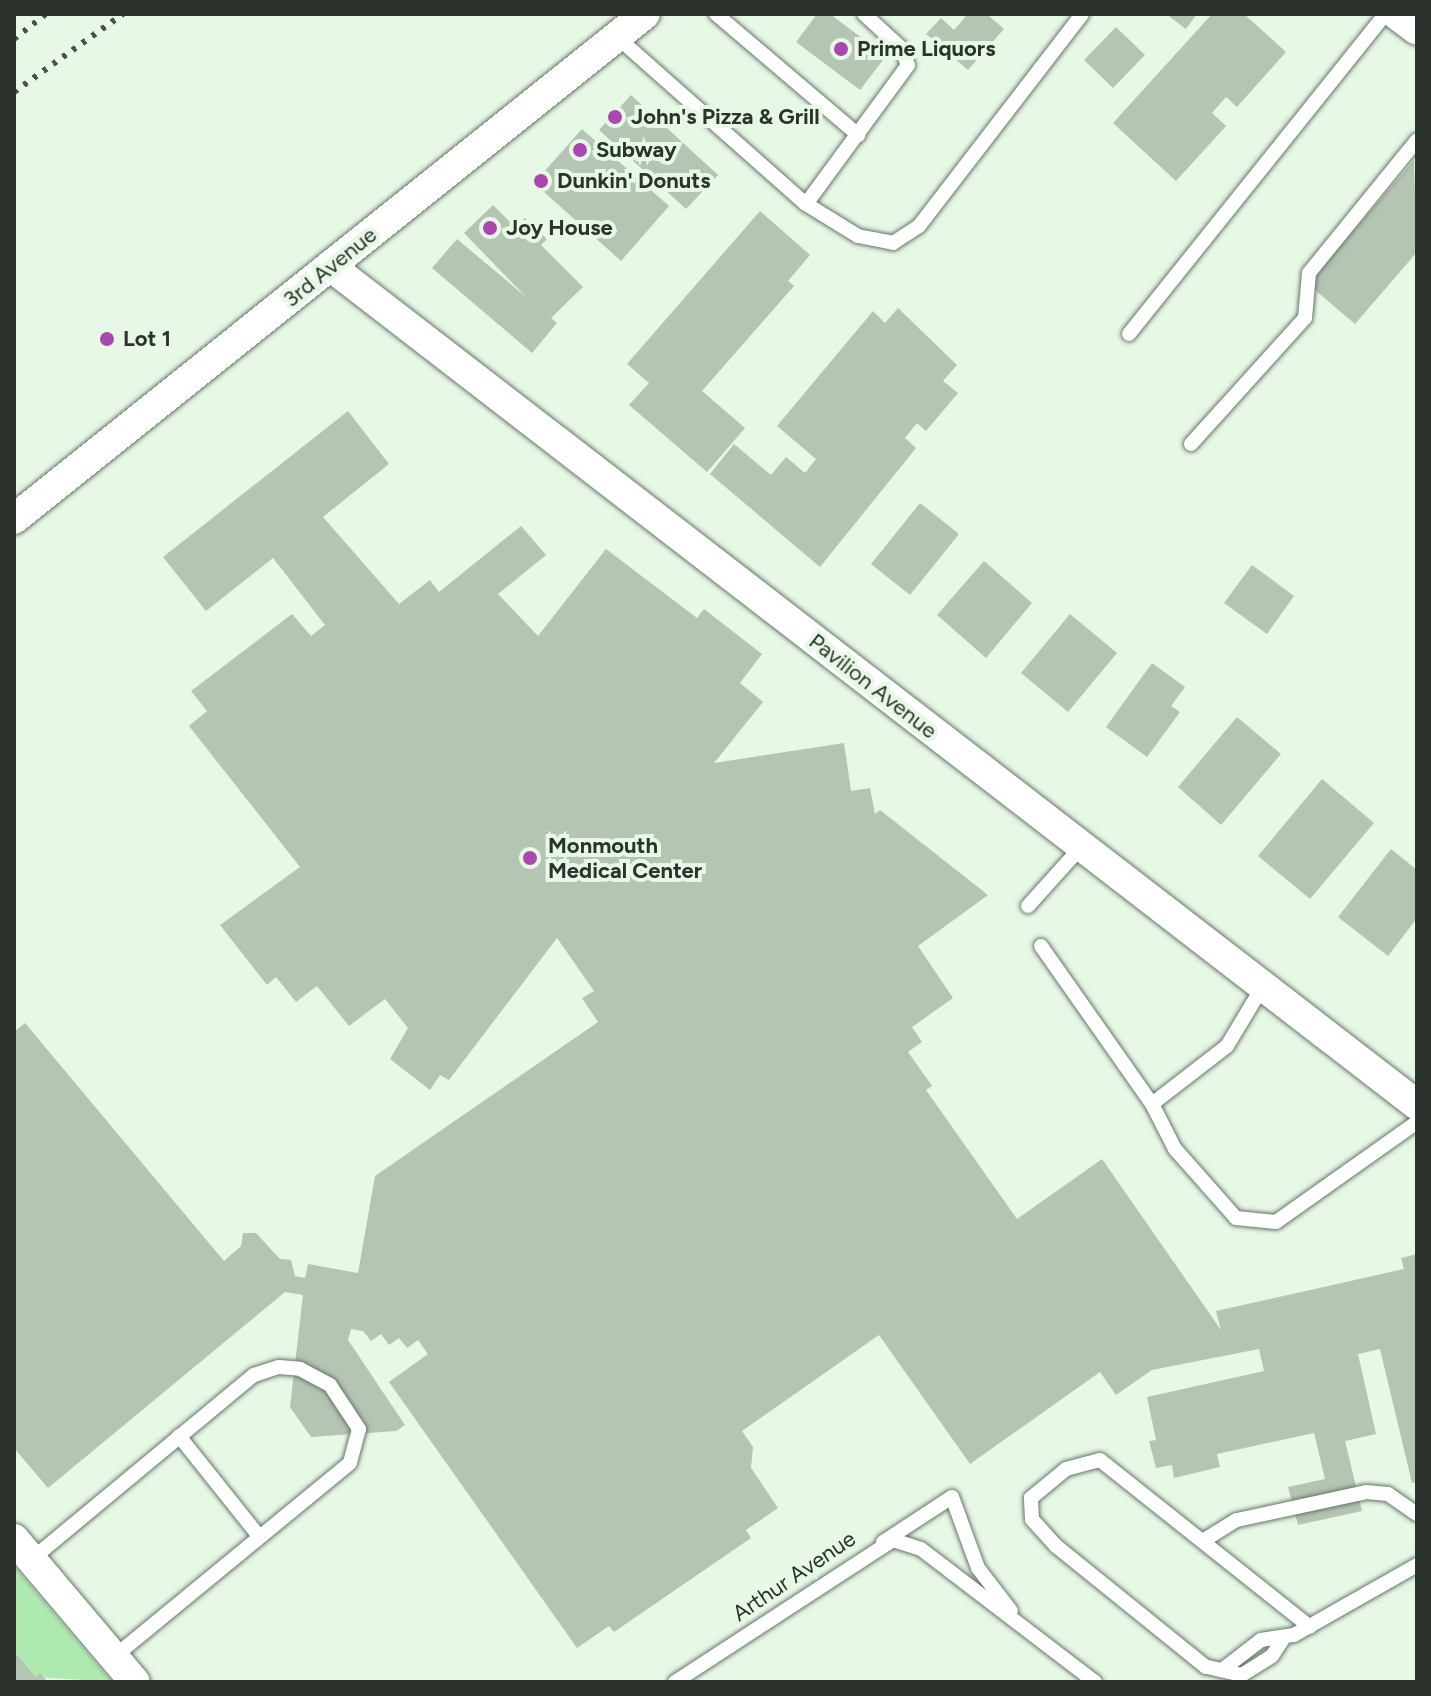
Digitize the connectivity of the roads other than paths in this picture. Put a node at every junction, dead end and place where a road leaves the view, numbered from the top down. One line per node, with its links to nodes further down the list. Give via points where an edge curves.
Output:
1 (645, 14): 8 (street, 3rd Avenue)
2 (716, 14): 9 (lane)
3 (864, 14): 9 (lane, via 901,48 908,65)
4 (1082, 14): 11 (lane, via 919,226 893,243 858,236)
5 (1385, 14): 13 (lane)
6 (1396, 14): 7 (street)
7 (1417, 30)
8 (617, 37): 11 (lane); 12 (street, 3rd Avenue)
9 (858, 135): 11 (lane)
10 (1417, 140): 14 (lane, via 1309,273 1305,318)
11 (806, 204)
12 (330, 266): 15 (street, 3rd Avenue); 16 (street, Pavilion Avenue)
13 (1129, 334)
14 (1191, 444)
15 (14, 519)
16 (1082, 846): 17 (lane); 19 (street, Pavilion Avenue)
17 (1028, 906)
18 (1041, 946): 20 (lane)
19 (1263, 986): 20 (lane, via 1227,1046); 21 (street, Pavilion Avenue)
20 (1152, 1104): 22 (lane, via 1187,1164 1236,1218 1253,1225 1276,1222)
21 (1417, 1105)
22 (1417, 1122)
23 (179, 1436): 25 (lane); 25 (lane, via 254,1375 279,1367 300,1369 330,1385 359,1429 358,1447 350,1463); 28 (lane)
24 (1417, 1514): 26 (lane, via 1388,1494 1366,1492 1237,1520)
25 (258, 1535): 33 (lane)
26 (1206, 1539): 32 (lane); 32 (lane, via 1100,1460 1066,1469 1039,1488 1028,1508 1089,1575 1206,1667 1222,1670 1261,1640 1283,1639)
27 (879, 1545): 29 (lane, via 952,1497); 31 (lane, Arthur Avenue, via 906,1543); 36 (lane, Arthur Avenue)
28 (23, 1549): 33 (street)
29 (973, 1554): 31 (lane, via 966,1569); 34 (lane, via 1004,1602)
30 (1417, 1565): 32 (lane)
31 (946, 1568): 34 (lane, Arthur Avenue)
32 (1310, 1627)
33 (114, 1657): 35 (street)
34 (1064, 1659): 37 (lane, Arthur Avenue)
35 (135, 1682)
36 (675, 1682)
37 (1095, 1682)

